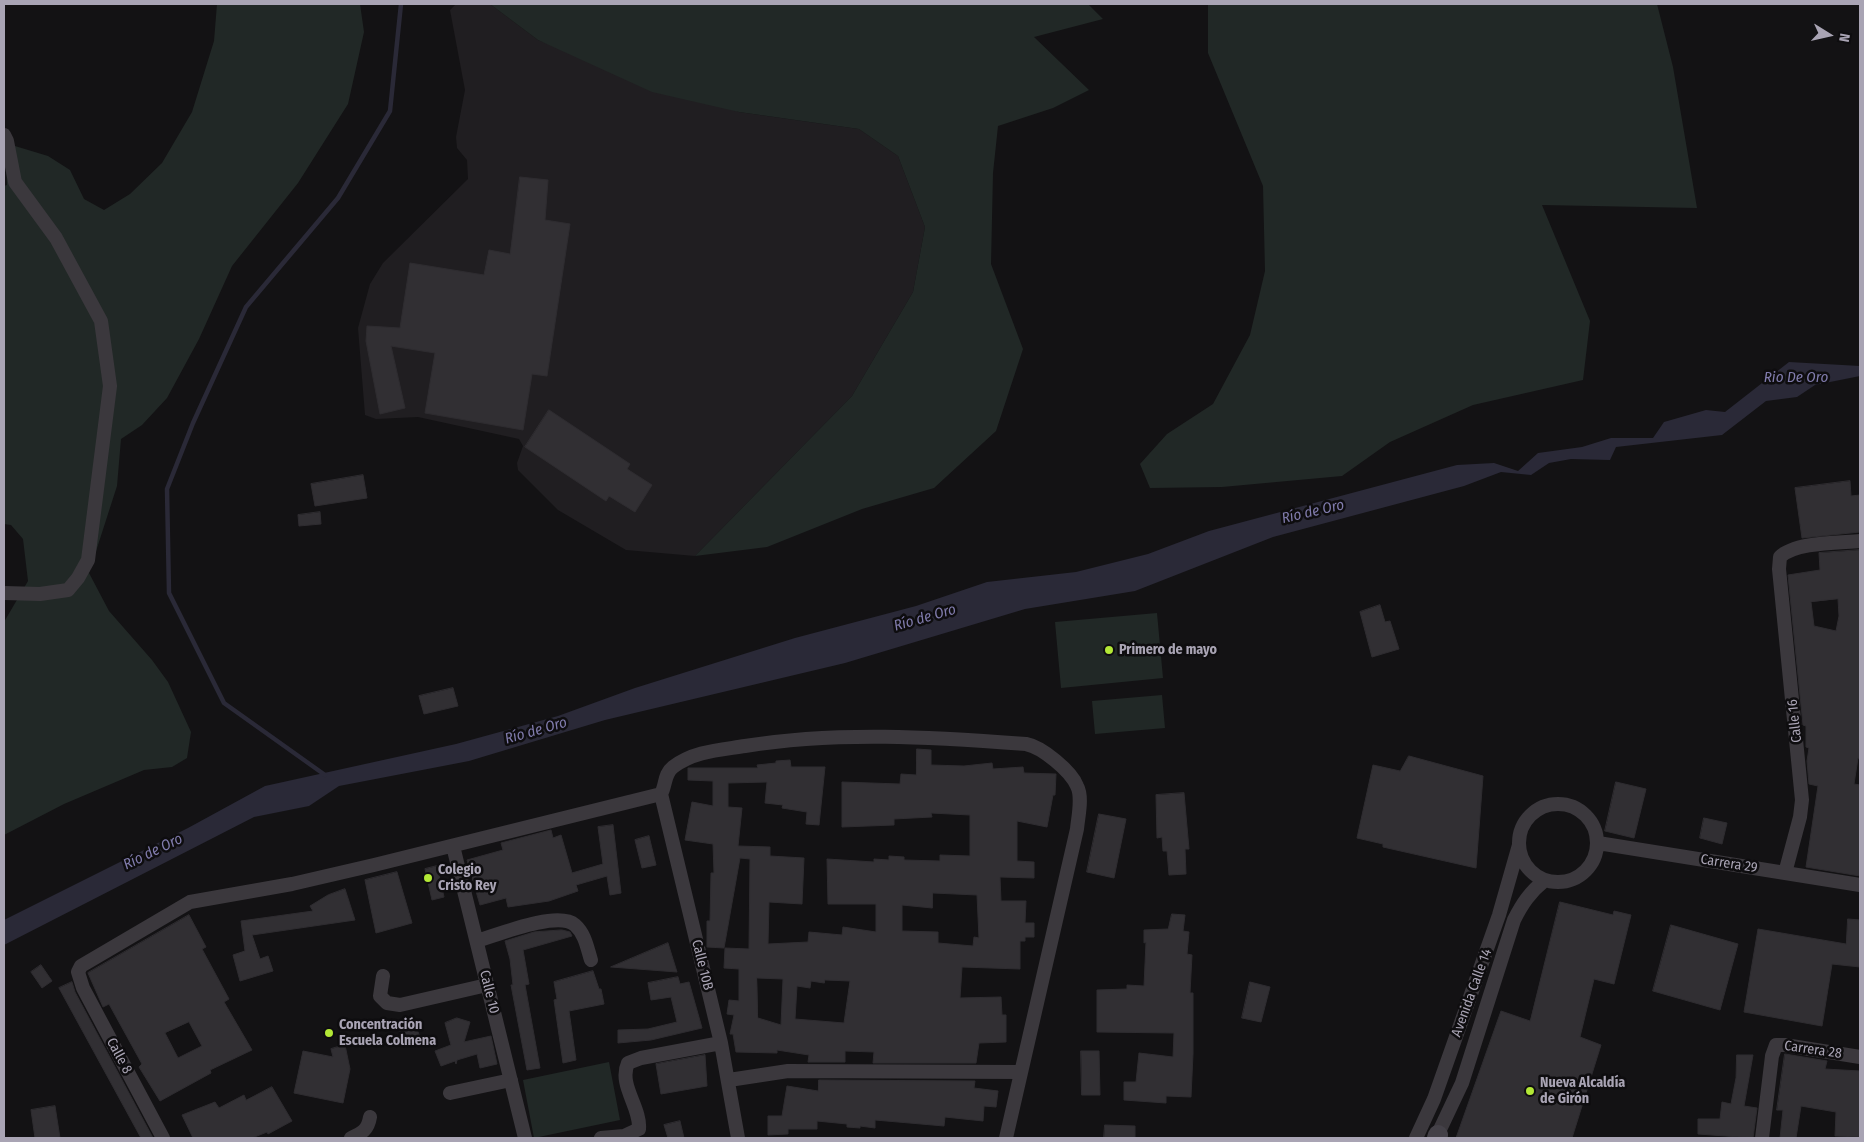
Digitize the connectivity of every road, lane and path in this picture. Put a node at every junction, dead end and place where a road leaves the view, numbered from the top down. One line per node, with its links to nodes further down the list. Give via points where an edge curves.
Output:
1 (4, 135): 3 (street, via 15,182 56,238 101,322 110,386 88,560 68,590 40,594)
2 (1860, 541): 8 (street, Calle 16, via 1787,551 1780,557 1802,800)
3 (4, 593)
4 (661, 794): 6 (street); 15 (street, Calle 10B); 17 (street, via 666,774 692,756 772,742 833,736 964,739 1026,744 1049,755 1077,785 1077,829)
5 (1598, 842): 7 (street, via 1596,828 1588,816 1577,807 1563,803 1549,804 1527,818 1520,831); 8 (street, Carrera 29); 9 (street, via 1593,861 1581,875 1558,883)
6 (453, 846): 11 (street, Calle 10); 23 (street, Calle 8, via 292,884 190,902 82,966 78,972 83,988)
7 (1519, 846): 9 (street, via 1527,867); 29 (street, Avenida Calle 14, via 1500,915 1434,1099)
8 (1786, 873): 10 (street, Carrera 29)
9 (1545, 880): 22 (street, Avenida Calle 14, via 1533,890 1514,920 1462,1083)
10 (1860, 885)
11 (476, 941): 12 (street, via 548,920 564,920 574,924 584,936); 14 (street, Calle 10)
12 (591, 960)
13 (382, 976): 14 (street, via 380,996 387,1003 400,1005)
14 (487, 985): 18 (street, Calle 10)
15 (721, 1043): 19 (street, Calle 10B); 26 (street, via 640,1058 628,1064 624,1076 640,1121 639,1129 624,1136)
16 (1860, 1057): 30 (street, Carrera 28, via 1776,1046)
17 (1020, 1072): 19 (street, via 788,1071); 28 (street)
18 (511, 1080): 20 (street); 25 (street, Calle 10)
19 (729, 1080): 27 (street, Calle 10B)
20 (450, 1093)
21 (370, 1118): 24 (street, via 362,1133)
22 (1437, 1137)
23 (163, 1138)
24 (351, 1138)
25 (525, 1138)
26 (601, 1138)
27 (738, 1138)
28 (1006, 1138)
29 (1416, 1138)
30 (1762, 1138)

